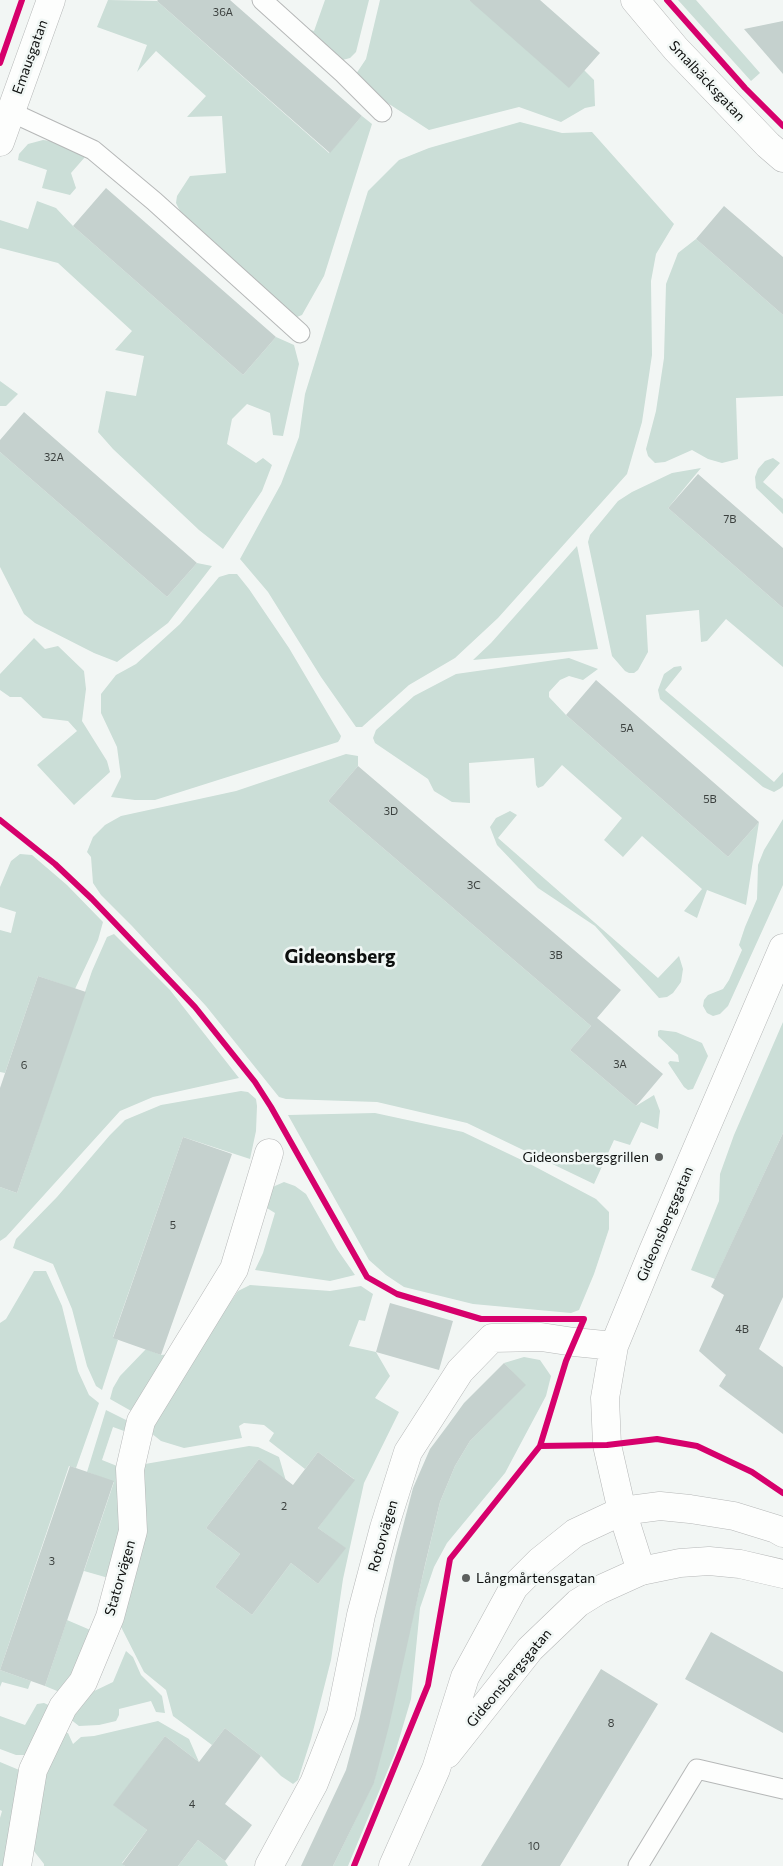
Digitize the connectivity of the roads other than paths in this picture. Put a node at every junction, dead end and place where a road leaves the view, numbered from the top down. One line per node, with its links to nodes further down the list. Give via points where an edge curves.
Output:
1 (51, 0): 4 (street, Emausgatan)
2 (262, 0): 5 (lane)
3 (638, 1): 7 (street, Smalbäcksgatan, via 676,49)
4 (11, 112): 6 (street, Emausgatan); 8 (lane, via 93,150)
5 (382, 112)
6 (0, 140)
7 (783, 158)
8 (300, 333)
9 (780, 961): 11 (street, Gideonsbergsgatan)
10 (268, 1153): 18 (street, Statorvägen, via 234,1269 141,1421 130,1469 133,1532 110,1617 83,1682 63,1707 33,1770)
11 (614, 1346): 12 (street, Gideonsbergsgatan, via 605,1398 607,1445); 19 (street, Rotorvägen, via 541,1337 492,1338 460,1371 408,1452 361,1615 341,1714 314,1784)
12 (622, 1511): 13 (street, via 660,1506 690,1509 734,1516); 14 (street, Gideonsbergsgatan); 16 (street, Gideonsbergsgatan, via 575,1533 514,1587 465,1677)
13 (783, 1533)
14 (641, 1571): 15 (street, via 709,1561); 16 (street, Gideonsbergsgatan, via 599,1590 556,1622 530,1649)
15 (783, 1574)
16 (436, 1769): 20 (street, Gideonsbergsgatan)
17 (783, 1789): 21 (lane, via 697,1769)
18 (17, 1866)
19 (269, 1866)
20 (393, 1866)
21 (638, 1866)

